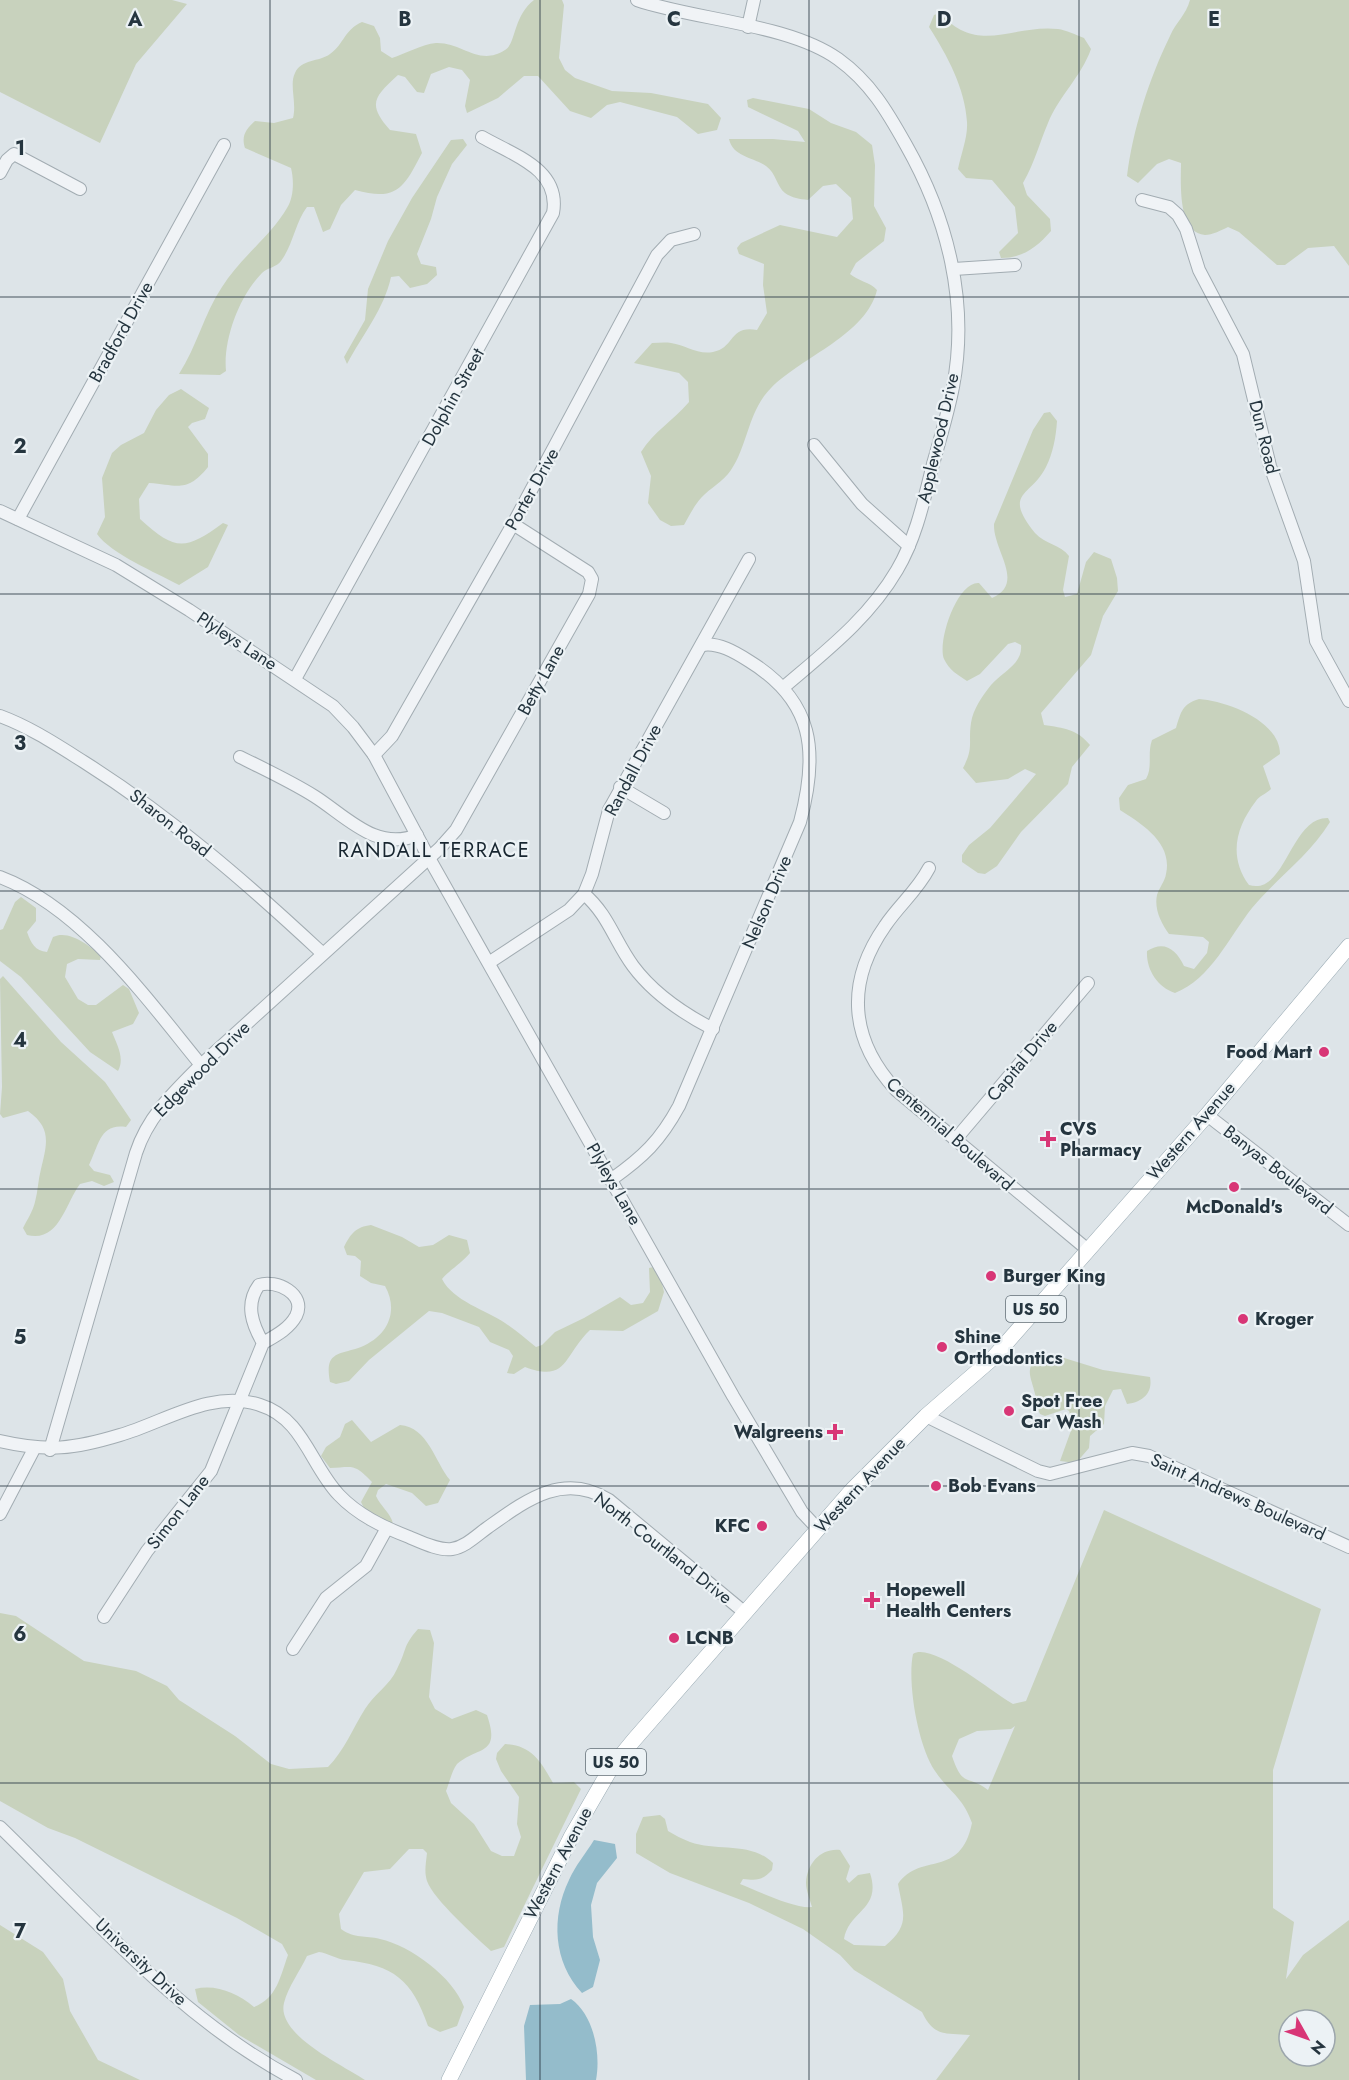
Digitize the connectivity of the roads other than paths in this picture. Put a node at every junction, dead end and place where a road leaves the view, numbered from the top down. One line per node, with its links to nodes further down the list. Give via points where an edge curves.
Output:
1 (637, 0): 3 (street, Applewood Drive)
2 (754, 0): 3 (street)
3 (748, 27): 11 (street, Applewood Drive, via 813,45 859,75 880,100 923,175 945,232)
4 (482, 136): 19 (street, Dolphin Street, via 546,175 555,194 553,213)
5 (224, 145): 14 (street, Bradford Drive)
6 (0, 173): 7 (street, via 14,154)
7 (80, 189)
8 (1142, 200): 21 (street, Dun Road, via 1169,207 1178,215 1199,270 1244,354 1270,466 1304,561 1316,641)
9 (694, 234): 15 (street, Porter Drive, via 671,240 657,255)
10 (1015, 265): 11 (street)
11 (954, 269): 16 (street, Applewood Drive, via 958,335 953,387)
12 (814, 445): 16 (street, via 862,504)
13 (0, 511): 14 (street, Plyleys Lane)
14 (18, 519): 19 (street, Plyleys Lane, via 116,565)
15 (513, 524): 23 (street, Porter Drive, via 392,736); 28 (street, Betty Lane, via 588,572 592,587 471,807 456,830)
16 (909, 546): 20 (street, Applewood Drive, via 872,606)
17 (749, 559): 18 (street, Randall Drive)
18 (702, 645): 20 (street, Nelson Drive, via 710,644 740,655); 25 (street, Randall Drive)
19 (295, 680): 23 (street, Plyleys Lane, via 333,706)
20 (784, 687): 36 (street, Nelson Drive, via 807,736 810,788 800,822)
21 (1349, 701)
22 (0, 716): 33 (street, Sharon Road, via 39,734 160,812)
23 (374, 755): 27 (street, Plyleys Lane)
24 (240, 757): 27 (street, via 314,796 364,832 393,840)
25 (620, 787): 26 (street); 31 (street, Randall Drive, via 609,810)
26 (664, 813)
27 (417, 835): 28 (street, Plyleys Lane)
28 (429, 858): 33 (street, Edgewood Drive); 34 (street, Plyleys Lane)
29 (929, 868): 39 (street, Centennial Boulevard, via 920,886 876,940 861,980 857,1012 861,1037 883,1076)
30 (0, 877): 37 (street, via 19,884 97,943)
31 (584, 894): 34 (street, Randall Drive, via 568,910); 36 (street, via 602,910 633,966 648,983 669,1002)
32 (1349, 946): 38 (main road, Western Avenue / US 50)
33 (322, 953): 37 (street, Edgewood Drive)
34 (490, 962): 40 (street, Plyleys Lane)
35 (1088, 983): 39 (street, Capital Drive)
36 (713, 1029): 40 (street, Nelson Drive, via 668,1126 642,1157)
37 (201, 1065): 48 (street, Edgewood Drive, via 160,1107 141,1137)
38 (1207, 1115): 41 (street, Banyas Boulevard); 42 (main road, Western Avenue / US 50)
39 (956, 1140): 42 (street, Centennial Boulevard)
40 (612, 1179): 51 (street, Plyleys Lane, via 733,1396 802,1512)
41 (1349, 1225)
42 (1088, 1250): 45 (main road, Western Avenue / US 50, via 994,1357)
43 (263, 1343): 43 (street, via 289,1325 298,1308 294,1295 275,1283 259,1285 250,1299 251,1316); 44 (street, Simon Lane)
44 (240, 1401): 48 (street, North Courtland Drive, via 190,1408 123,1435); 50 (street, North Courtland Drive, via 261,1405 288,1421 339,1496); 54 (street, Simon Lane, via 211,1471 147,1551)
45 (926, 1416): 51 (main road, Western Avenue / US 50); 52 (street, Saint Andrews Boulevard, via 1050,1474 1132,1454 1149,1456)
46 (0, 1441): 47 (street, North Courtland Drive)
47 (33, 1449): 48 (street, North Courtland Drive); 49 (street)
48 (50, 1450)
49 (0, 1514)
50 (387, 1528): 53 (street, North Courtland Drive, via 451,1550 542,1494 578,1486 609,1500); 55 (street, via 366,1566 326,1598)
51 (818, 1529): 53 (main road, Western Avenue / US 50)
52 (1349, 1547)
53 (744, 1612): 58 (main road, Western Avenue / US 50, via 642,1729 597,1791)
54 (104, 1617)
55 (293, 1649)
56 (0, 1827): 57 (street, University Drive, via 173,1995 237,2046)
57 (296, 2080)
58 (449, 2080)

